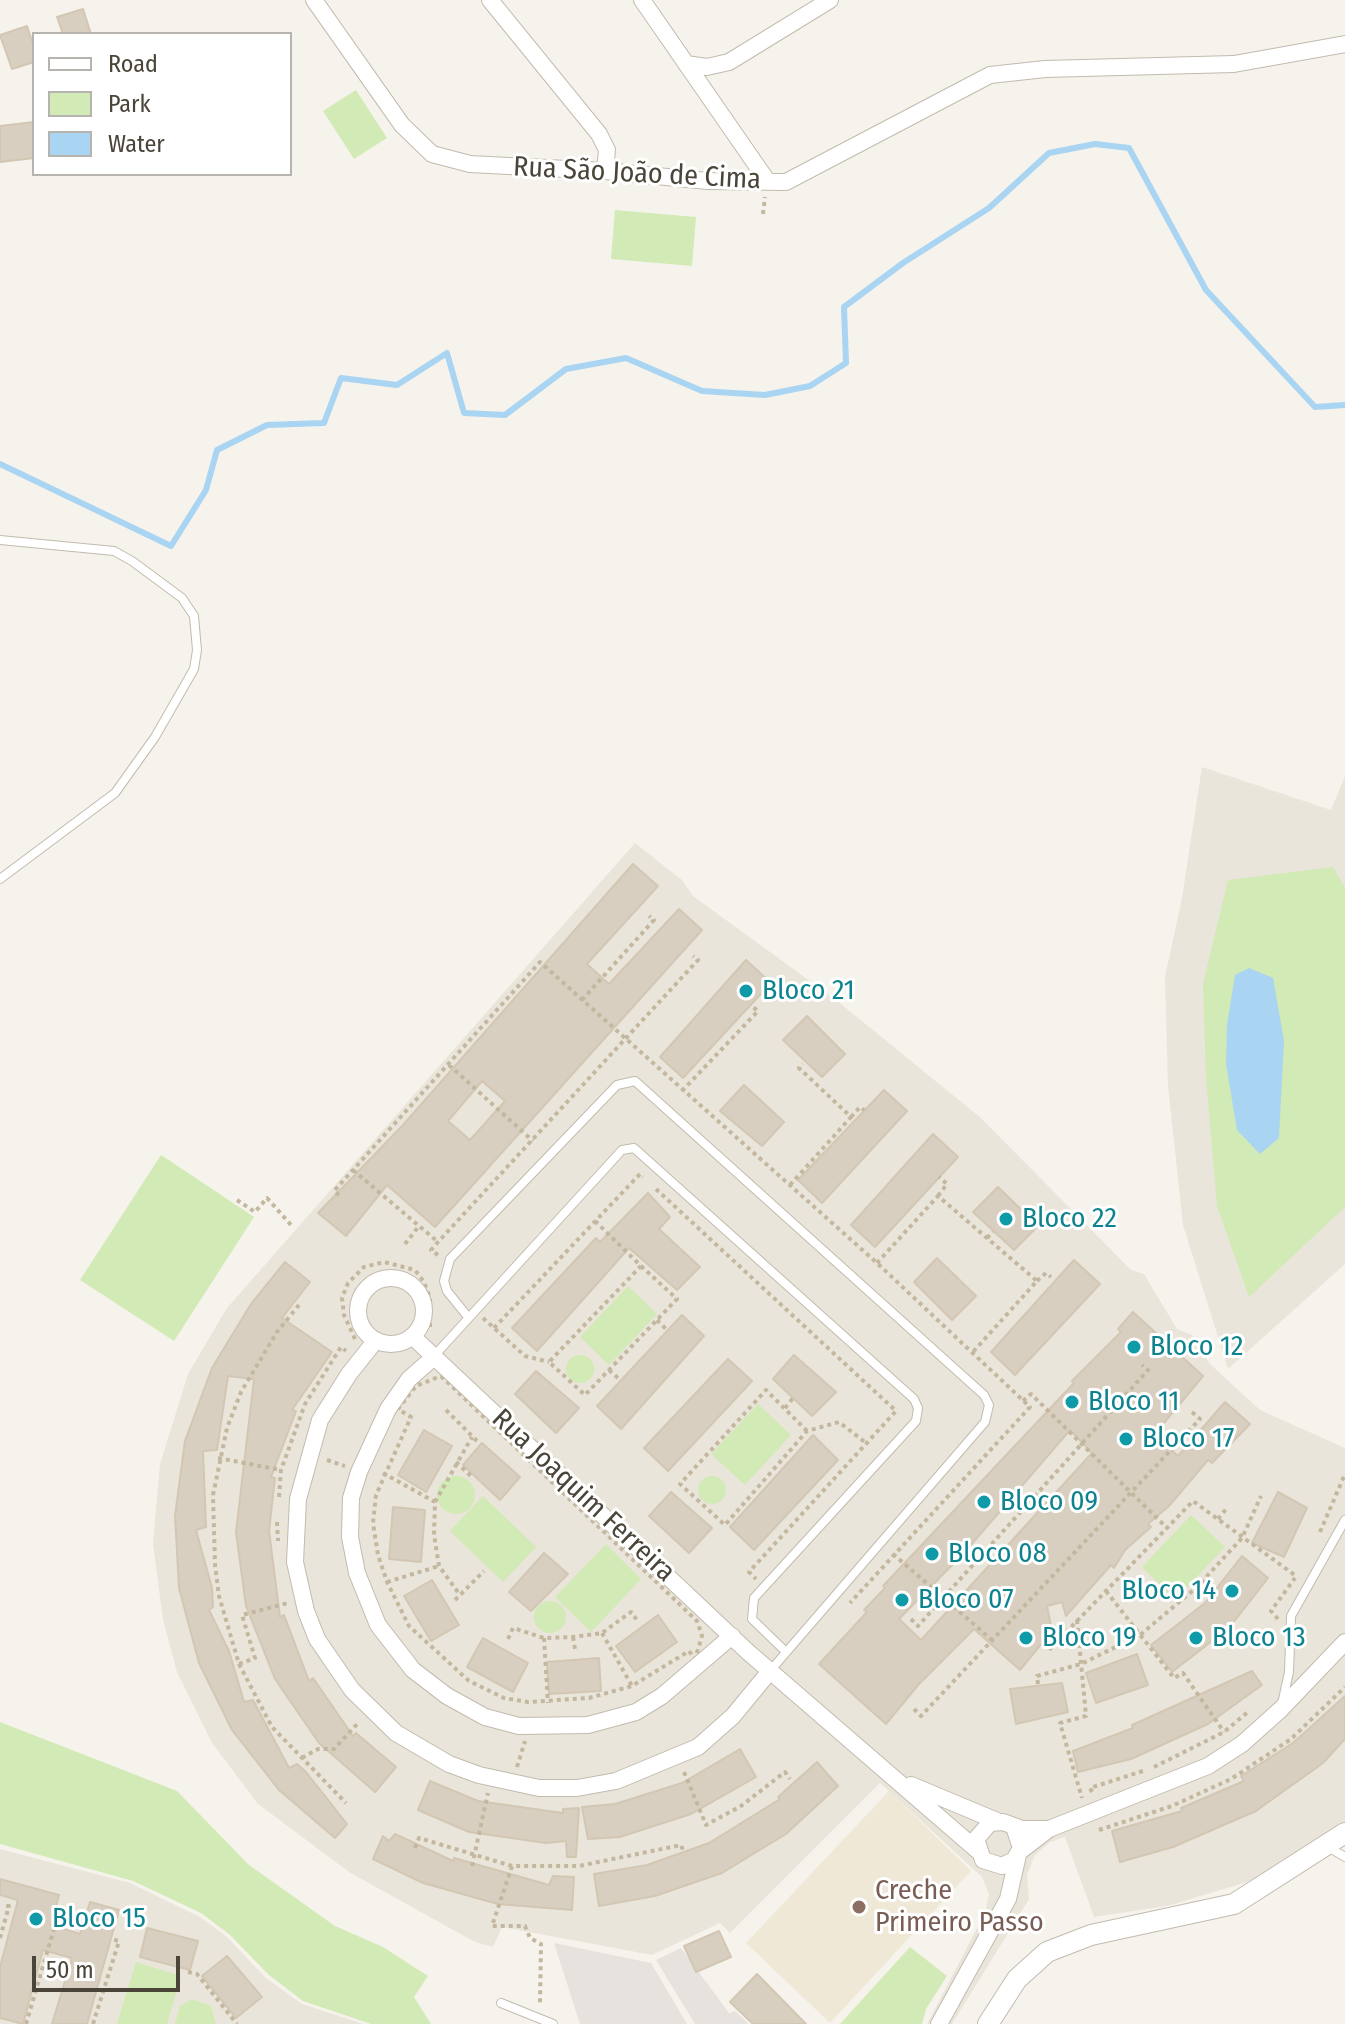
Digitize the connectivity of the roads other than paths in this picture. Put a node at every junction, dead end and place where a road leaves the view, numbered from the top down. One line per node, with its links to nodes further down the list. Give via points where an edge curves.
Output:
1 (314, 0): 7 (street, Rua São João de Cima, via 402,125 432,154 470,164)
2 (490, 0): 7 (street, via 599,134 607,150)
3 (642, 0): 6 (street)
4 (830, 0): 6 (street, via 729,62)
5 (1345, 44): 8 (street, Rua São João de Cima, via 1234,64 990,75 806,174)
6 (686, 64): 8 (street)
7 (605, 171): 8 (street, Rua São João de Cima)
8 (768, 182)
9 (0, 540): 10 (lane, via 114,551 132,561 182,598 194,616 197,650 194,669 162,725 115,793)
10 (0, 879)
11 (470, 1321): 14 (lane); 18 (lane, via 629,1146 914,1399 916,1421 754,1598 752,1619); 18 (lane, via 447,1291 450,1259 617,1085 635,1081 984,1395 989,1405 985,1422)
12 (412, 1336): 13 (street, via 399,1343); 13 (street, via 423,1318 421,1298 407,1282 387,1278 368,1287 359,1305 362,1326); 14 (street, Rua Joaquim Ferreira)
13 (376, 1340): 19 (street, via 320,1420 298,1499 295,1562 317,1639 352,1690 396,1733 479,1775 539,1788 577,1788 639,1773 698,1747 733,1716)
14 (434, 1357): 16 (street, Rua Joaquim Ferreira); 16 (street, via 409,1379 388,1409 351,1498 350,1537 357,1573 378,1625 413,1670 485,1717 519,1726 588,1725 636,1712 662,1696)
15 (1345, 1520): 20 (lane, via 1291,1616 1289,1672)
16 (732, 1636): 19 (street, Rua Joaquim Ferreira)
17 (1345, 1642): 20 (street, Rua Joaquim Ferreira)
18 (784, 1650): 19 (lane)
19 (770, 1671): 21 (street, Rua Joaquim Ferreira)
20 (1280, 1710): 24 (street, Rua Joaquim Ferreira, via 1208,1766)
21 (896, 1778): 22 (street, Rua Joaquim Ferreira); 26 (street, Rua Joaquim Ferreira)
22 (997, 1821): 23 (street, Rua Joaquim Ferreira); 26 (street, via 979,1832)
23 (1014, 1827): 24 (street, Rua Joaquim Ferreira); 28 (street, via 1021,1840)
24 (1049, 1829): 28 (street, Rua Joaquim Ferreira)
25 (1345, 1833): 27 (street)
26 (977, 1850): 29 (street, Rua Joaquim Ferreira)
27 (1336, 1852): 34 (street, via 1234,1904 1091,1935 1047,1952 1017,1979)
28 (1019, 1853): 29 (street, Rua Joaquim Ferreira, via 1008,1864); 30 (street)
29 (991, 1865): 30 (street, Rua Joaquim Ferreira, via 1007,1888)
30 (1008, 1899): 33 (street)
31 (501, 2003): 32 (lane)
32 (553, 2024)
33 (939, 2024)
34 (988, 2024)

